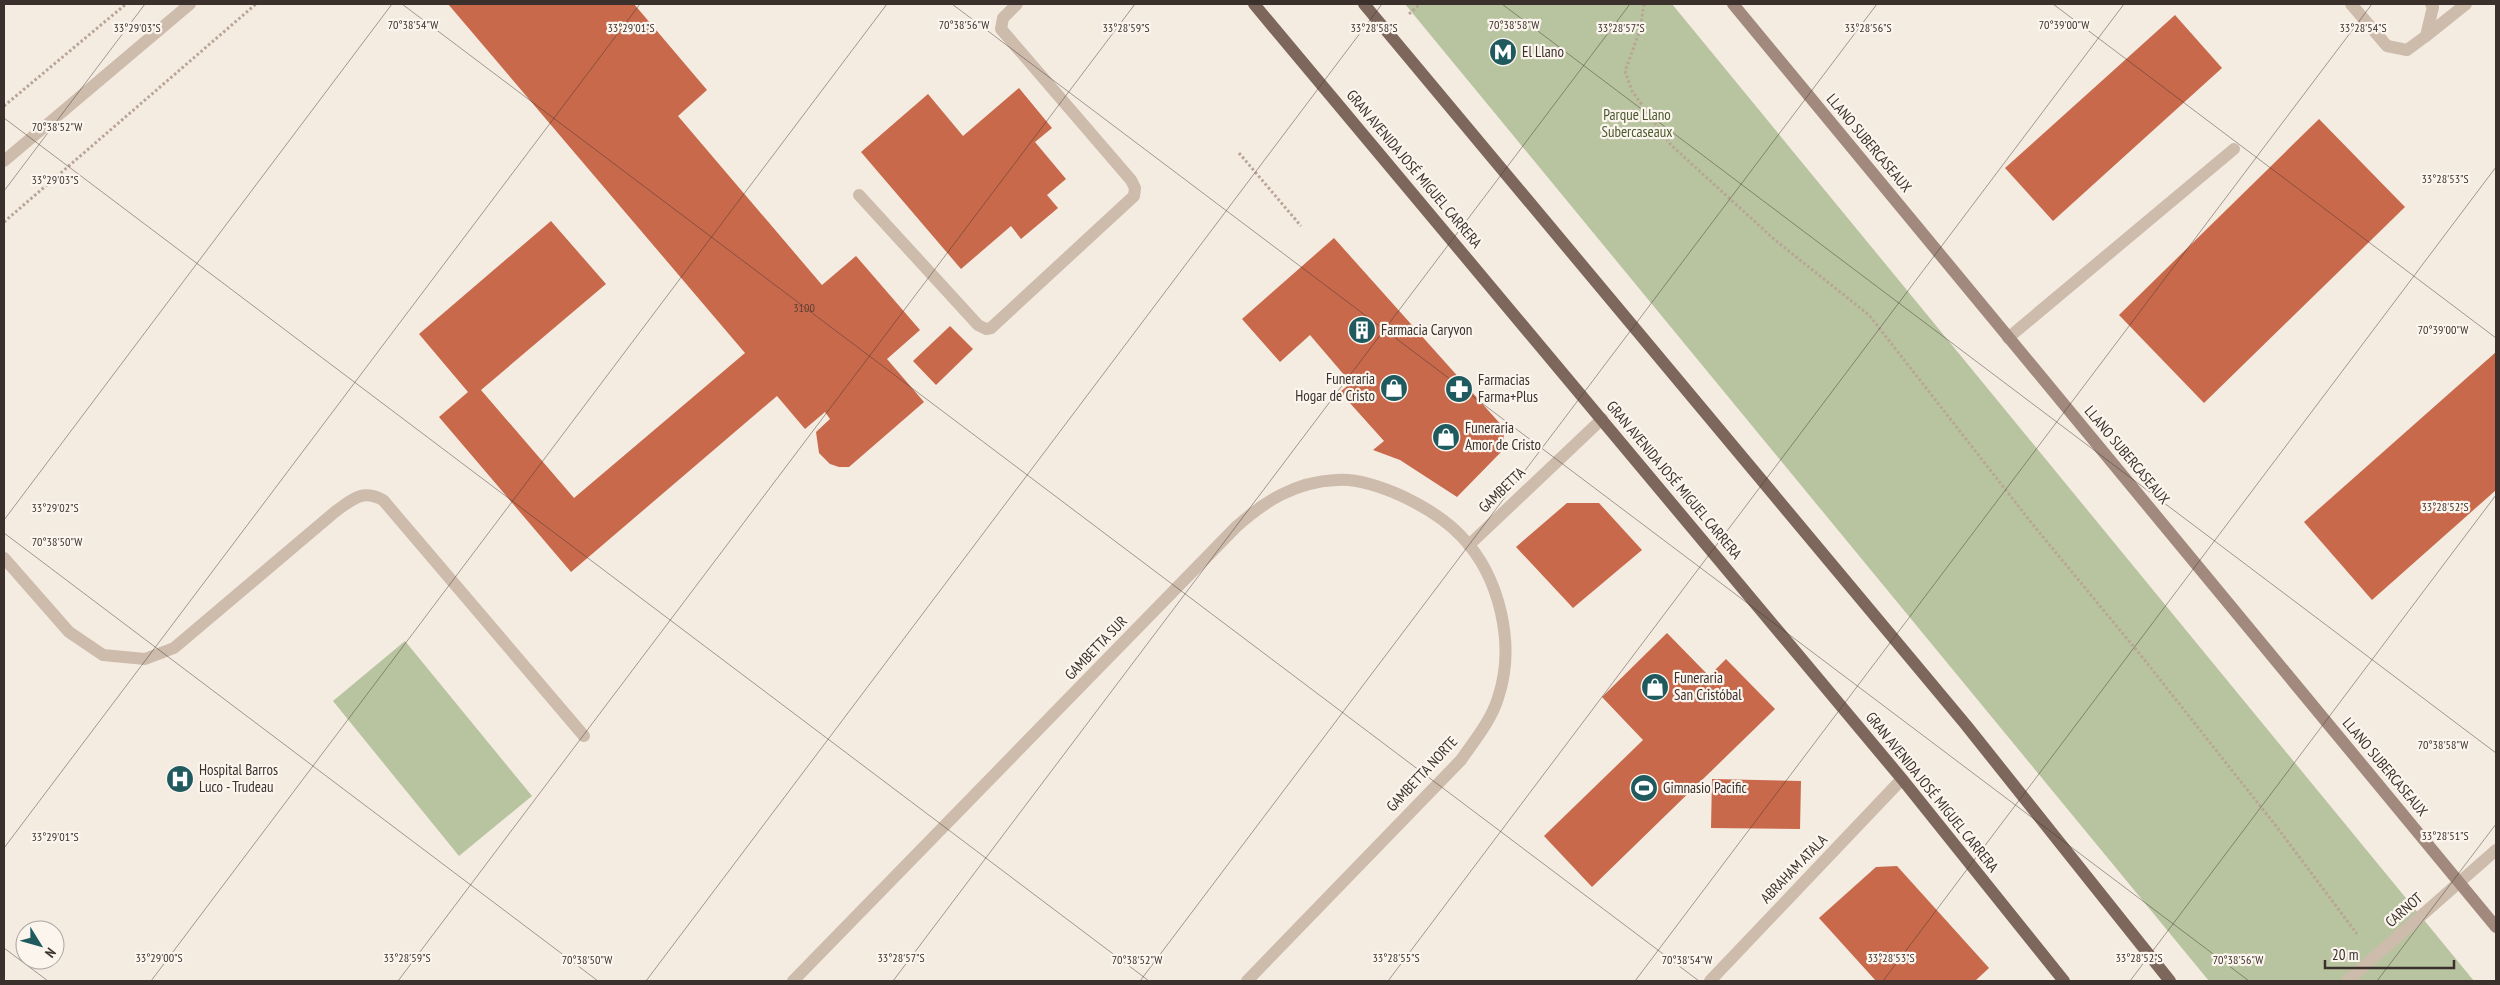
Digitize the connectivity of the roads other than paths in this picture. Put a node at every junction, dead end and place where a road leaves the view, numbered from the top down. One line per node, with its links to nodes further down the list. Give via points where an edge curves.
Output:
1 (190, 4): 11 (street)
2 (1017, 4): 12 (street, via 1003,18 1001,29 1131,180 1134,196 991,328 986,329 978,325)
3 (1254, 4): 14 (main road, GRAN AVENIDA JOSÉ MIGUEL CARRERA)
4 (1364, 4): 26 (main road, via 1966,725)
5 (1733, 4): 13 (street, LLANO SUBERCASEAUX)
6 (2351, 4): 9 (street, via 2388,46 2407,50)
7 (2431, 4): 9 (street)
8 (2466, 4): 9 (street)
9 (2426, 36)
10 (2234, 149): 13 (street)
11 (4, 161)
12 (859, 196)
13 (2008, 338): 20 (street, LLANO SUBERCASEAUX)
14 (1602, 419): 15 (street, GAMBETTA); 18 (main road, GRAN AVENIDA JOSÉ MIGUEL CARRERA)
15 (1469, 544): 22 (street, GAMBETTA SUR, via 1448,524 1411,500 1356,481 1320,482 1295,488 1269,500 1236,527); 23 (street, GAMBETTA NORTE, via 1488,574 1503,627 1502,682 1490,718 1461,760)
16 (4, 558): 17 (street, via 69,632 103,654 144,659 174,648 336,511 357,496 373,494 383,500)
17 (584, 736)
18 (1902, 779): 24 (street, ABRAHAM ATALA); 25 (main road, GRAN AVENIDA JOSÉ MIGUEL CARRERA)
19 (2496, 850): 20 (street, CARNOT)
20 (2460, 883): 21 (street, LLANO SUBERCASEAUX); 27 (street, CARNOT)
21 (2496, 927)
22 (793, 981)
23 (1247, 981)
24 (1710, 981)
25 (2064, 981)
26 (2170, 981)
27 (2347, 981)

